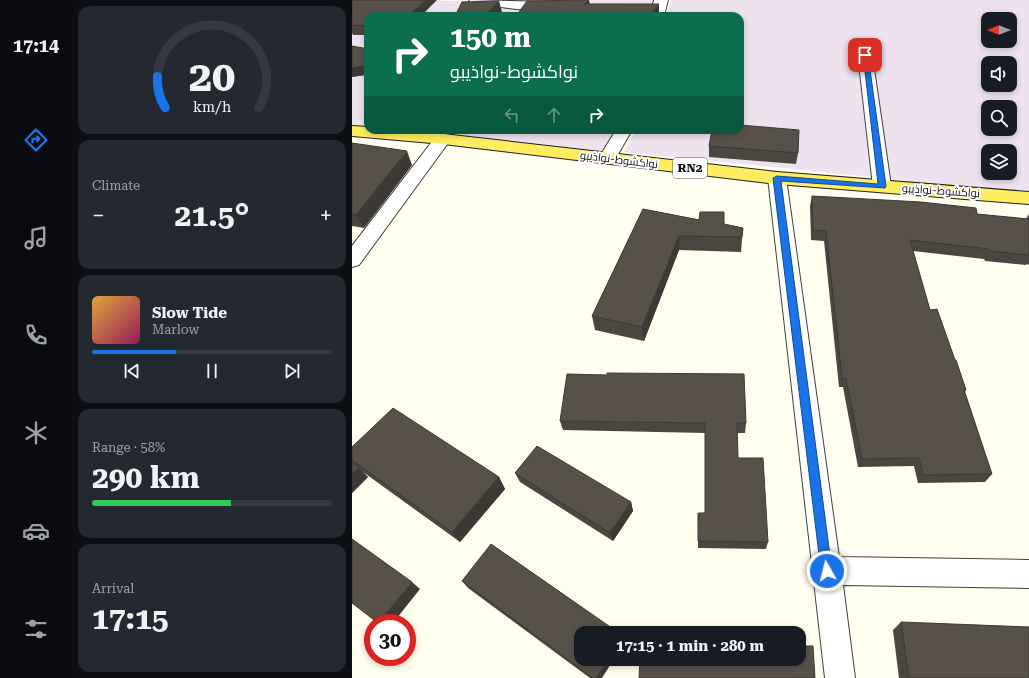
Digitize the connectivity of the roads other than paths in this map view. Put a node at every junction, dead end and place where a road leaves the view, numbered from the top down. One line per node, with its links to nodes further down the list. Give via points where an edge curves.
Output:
1 (476, 0): 3 (street, via 528,5)
2 (644, 4): 4 (street)
3 (567, 5)
4 (659, 7)
5 (865, 55): 13 (street)
6 (352, 131): 7 (main road, نواكشوط-نواذيبو / RN2)
7 (364, 132)
8 (386, 134): 10 (main road, نواكشوط-نواذيبو / RN2)
9 (622, 134): 11 (street)
10 (443, 139): 11 (main road, نواكشوط-نواذيبو / RN2); 15 (street)
11 (607, 159): 12 (main road, نواكشوط-نواذيبو / RN2)
12 (777, 178): 13 (main road, نواكشوط-نواذيبو / RN2); 16 (street)
13 (882, 186): 14 (main road, نواكشوط-نواذيبو / RN2)
14 (1029, 198)
15 (352, 260)
16 (827, 571): 17 (street); 18 (street)
17 (1029, 574)
18 (840, 678)

